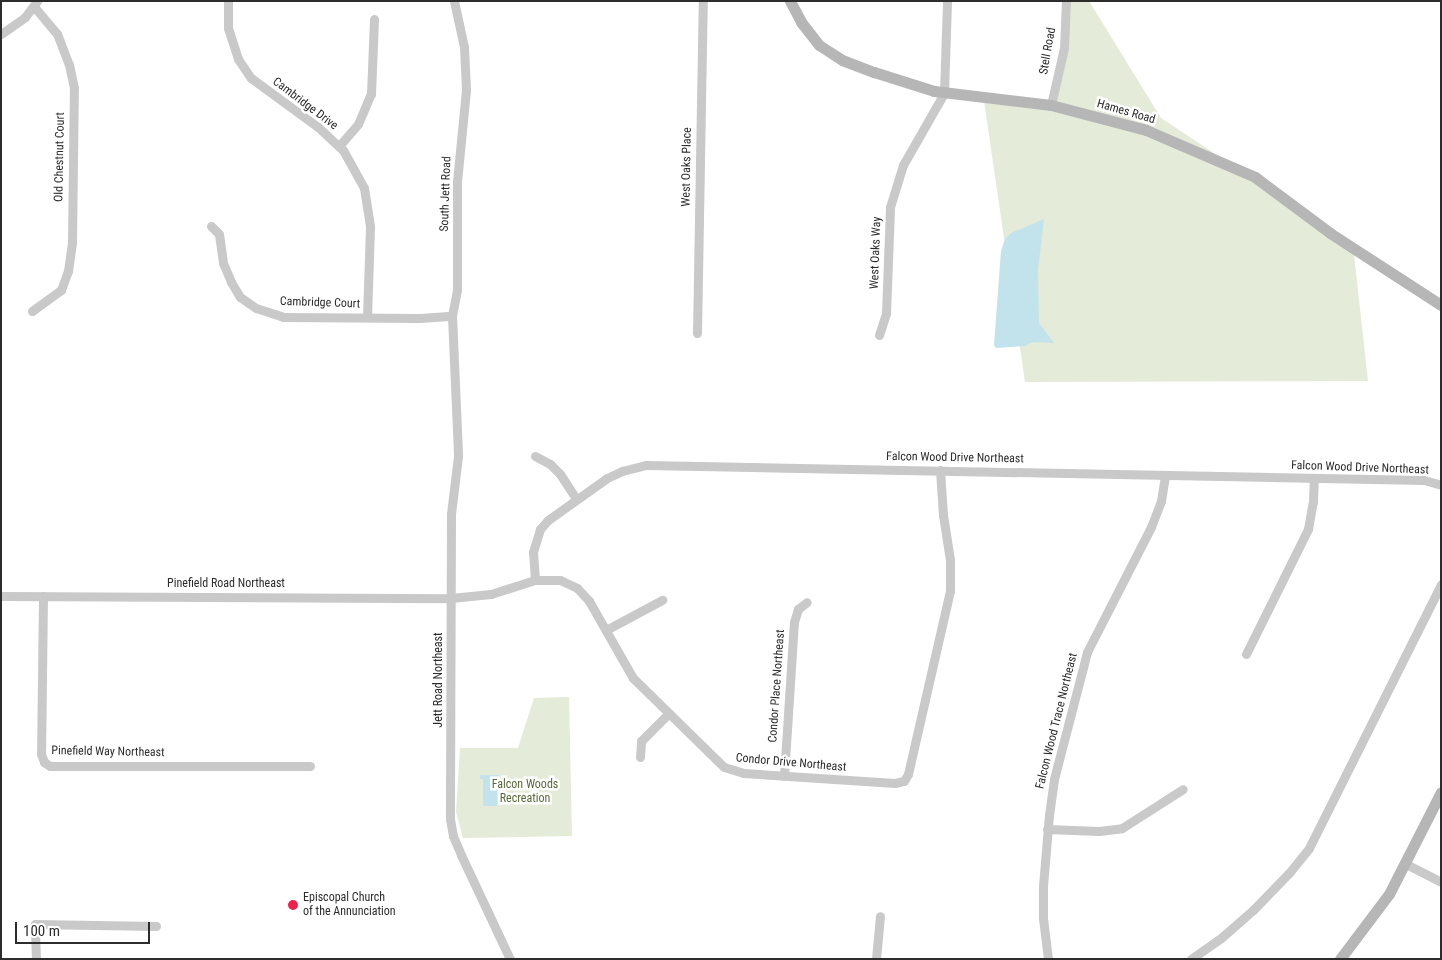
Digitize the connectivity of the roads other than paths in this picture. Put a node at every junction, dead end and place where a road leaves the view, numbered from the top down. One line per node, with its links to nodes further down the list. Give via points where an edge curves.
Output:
1 (228, 1): 12 (street, Cambridge Drive, via 228,28 238,59 251,78 318,126)
2 (454, 1): 16 (street, South Jett Road, via 464,47 466,90 458,181 457,290)
3 (703, 1): 18 (street, West Oaks Place)
4 (790, 1): 10 (street, Hames Road, via 819,46 842,60 908,84)
5 (948, 1): 10 (street)
6 (1066, 1): 11 (street, Stell Road, via 1064,48)
7 (36, 4): 9 (street); 15 (street, Old Chestnut Court, via 57,34 74,88 72,243 68,271 61,290)
8 (374, 18): 12 (street, via 371,94 358,124)
9 (1, 34)
10 (944, 93): 11 (street, Hames Road); 19 (street, West Oaks Way, via 903,165 890,207 886,313)
11 (1051, 105): 14 (street, Hames Road, via 1146,130 1255,177 1330,234)
12 (339, 146): 17 (street, Cambridge Drive, via 364,188 370,227)
13 (210, 226): 17 (street, Cambridge Court, via 219,234 223,263 231,282 240,297 256,308 283,317)
14 (1441, 305)
15 (35, 309)
16 (452, 316): 17 (street, Cambridge Court); 20 (street, South Jett Road)
17 (367, 317)
18 (697, 333)
19 (879, 336)
20 (455, 389): 31 (street, Jett Road Northeast, via 458,456 451,514)
21 (535, 456): 26 (street, via 560,474)
22 (940, 470): 23 (street, Falcon Wood Drive Northeast); 26 (street, Falcon Wood Drive Northeast, via 646,465 607,478); 40 (street, Condor Drive Northeast, via 950,560 950,591 908,774 904,781 895,783)
23 (1165, 475): 24 (street, Falcon Wood Drive Northeast); 43 (street, Falcon Wood Trace Northeast, via 1161,501 1151,527 1087,652 1054,779)
24 (1314, 478): 25 (street, Falcon Wood Drive Northeast, via 1424,480); 36 (street, via 1308,529)
25 (1441, 485)
26 (576, 499): 27 (street, Falcon Wood Drive Northeast, via 540,529 533,552)
27 (535, 580): 31 (street, Condor Drive Northeast, via 491,594); 35 (street, Condor Drive Northeast, via 560,580 577,588)
28 (1441, 584): 33 (street)
29 (1, 596): 30 (street, Pinefield Road Northeast)
30 (43, 596): 31 (street, Pinefield Road Northeast); 39 (street, Pinefield Way Northeast, via 41,754 50,766)
31 (451, 598): 49 (street, Jett Road Northeast, via 450,819 461,855)
32 (662, 600): 35 (street)
33 (1437, 601): 52 (street, via 1309,848 1253,910)
34 (806, 602): 40 (street, Condor Place Northeast, via 798,609 794,622)
35 (606, 630): 37 (street, Condor Drive Northeast, via 633,678)
36 (1246, 654)
37 (668, 714): 38 (street, via 641,742); 40 (street, Condor Drive Northeast, via 724,767 744,774)
38 (640, 757)
39 (310, 766)
40 (784, 776)
41 (1184, 789): 43 (street, via 1122,828 1099,831)
42 (1441, 792): 44 (street)
43 (1048, 829): 51 (street, Falcon Wood Trace Northeast, via 1043,918)
44 (1406, 864): 45 (street); 53 (street, via 1369,924)
45 (1441, 882)
46 (880, 916): 50 (street)
47 (156, 926): 48 (street, via 36,924)
48 (36, 959)
49 (510, 959)
50 (876, 959)
51 (1048, 959)
52 (1191, 959)
53 (1340, 959)

